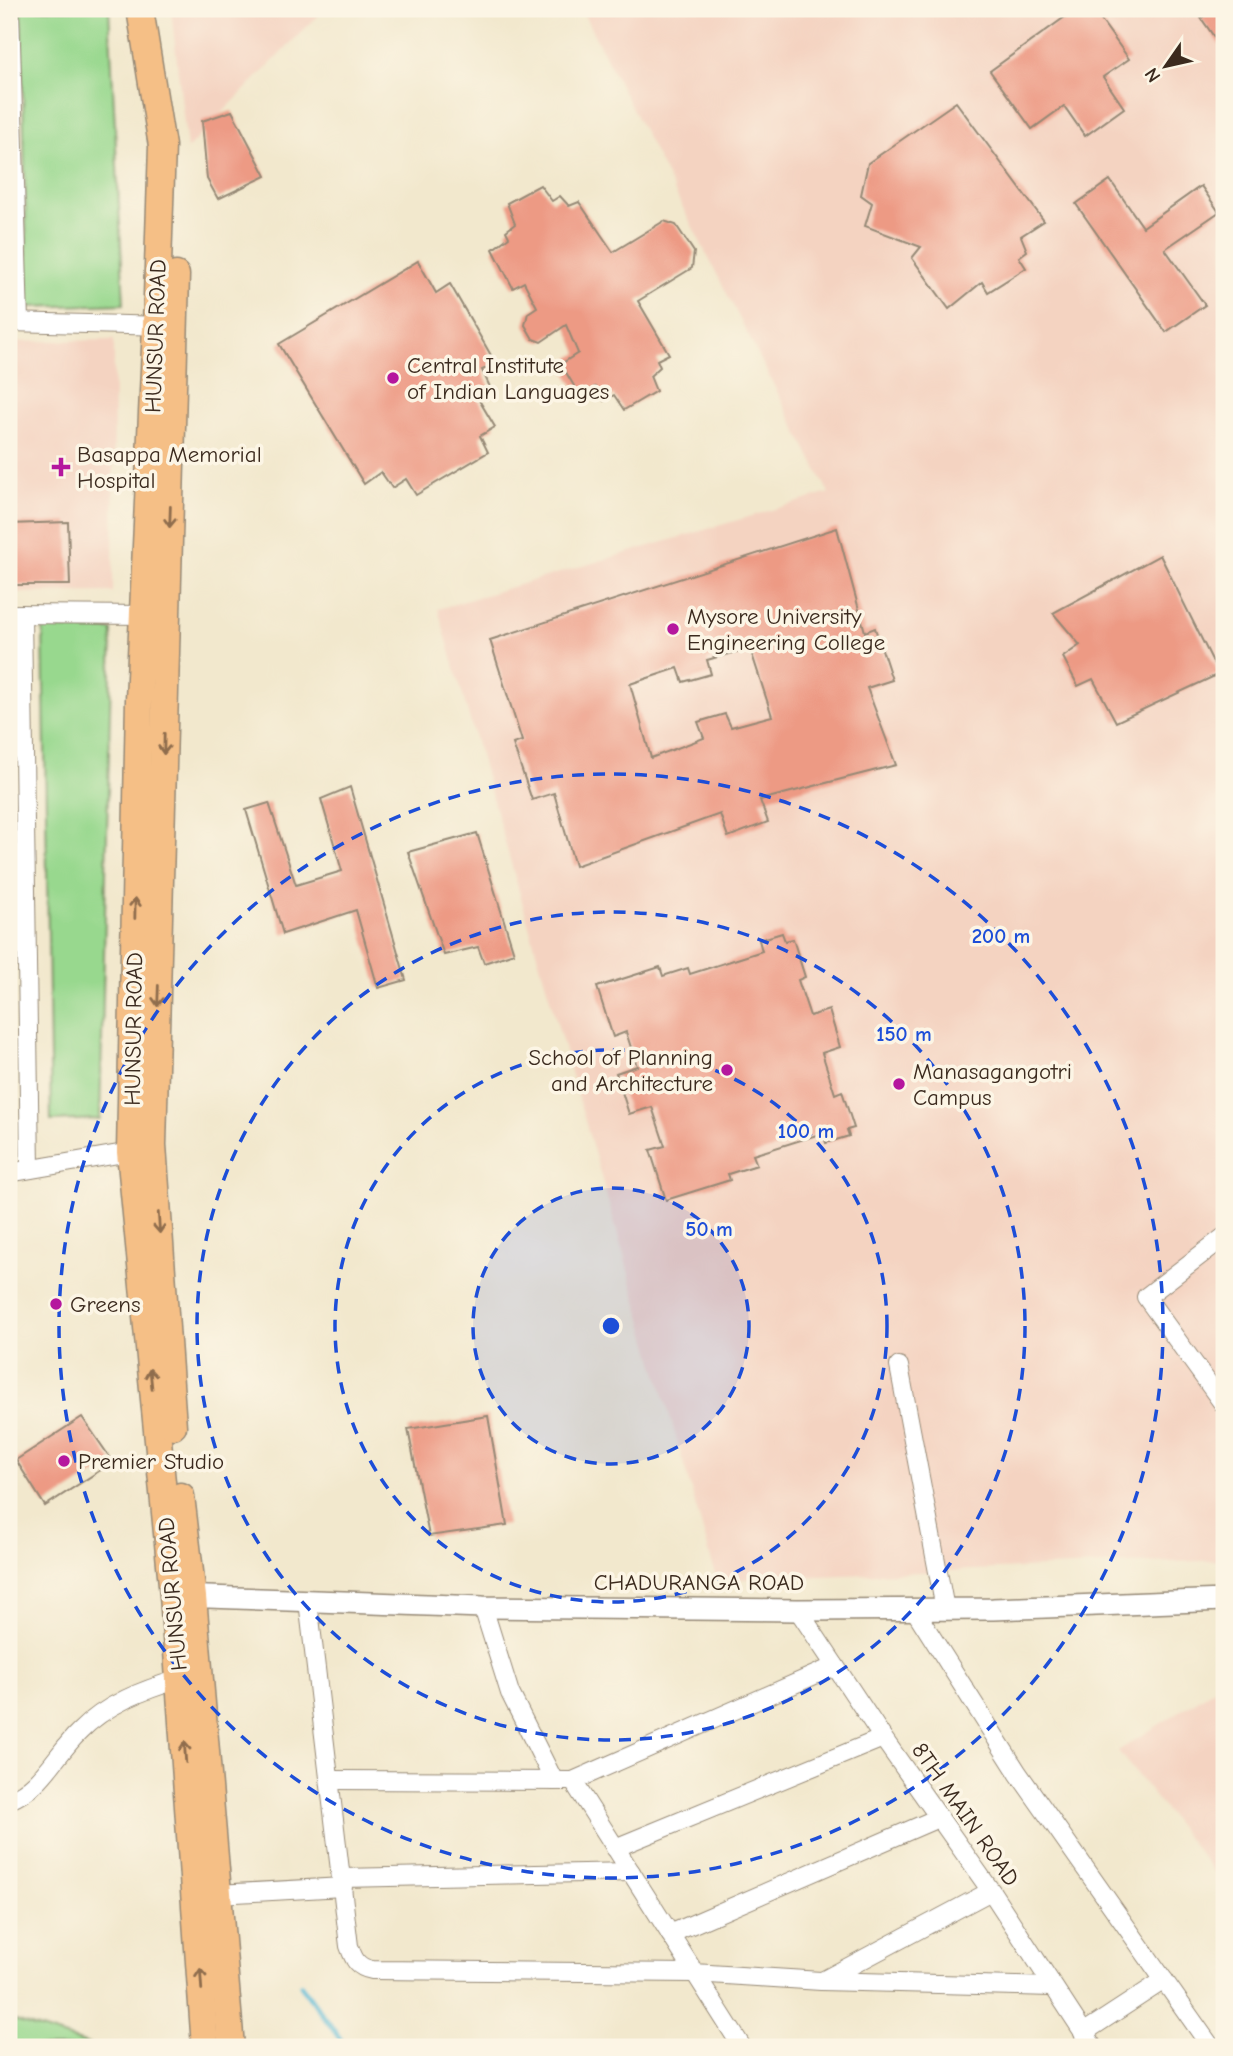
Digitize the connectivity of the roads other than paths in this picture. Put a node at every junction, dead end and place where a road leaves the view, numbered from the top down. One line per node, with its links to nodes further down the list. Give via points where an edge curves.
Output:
1 (10, 9): 4 (street)
2 (140, 9): 5 (main road, HUNSUR ROAD, via 162,146)
3 (158, 9): 5 (main road, via 174,134 177,204)
4 (14, 322): 5 (street)
5 (166, 326): 7 (main road, HUNSUR ROAD)
6 (15, 614): 7 (street); 9 (street)
7 (155, 615): 8 (main road, HUNSUR ROAD, one-way to 7); 14 (main road, one-way to 14, via 153,1144)
8 (131, 1152): 9 (street); 14 (main road, HUNSUR ROAD, one-way to 8)
9 (30, 1170): 10 (street)
10 (9, 1173)
11 (1224, 1237): 13 (street, via 1146,1297)
12 (899, 1366): 19 (street)
13 (1223, 1399)
14 (183, 1596): 16 (street, CHADURANGA ROAD); 22 (main road, HUNSUR ROAD); 33 (main road)
15 (1224, 1600): 19 (street, CHADURANGA ROAD)
16 (308, 1601): 17 (street, CHADURANGA ROAD); 24 (street)
17 (483, 1607): 20 (street, CHADURANGA ROAD); 25 (street, via 510,1693)
18 (914, 1609): 19 (street, CHADURANGA ROAD); 20 (street, CHADURANGA ROAD); 36 (street, via 1018,1773)
19 (945, 1609)
20 (798, 1610): 21 (street, 8TH MAIN ROAD)
21 (835, 1666): 23 (street, 8TH MAIN ROAD); 26 (street)
22 (180, 1679): 27 (street, via 135,1693 98,1716 75,1735 40,1780); 40 (main road, HUNSUR ROAD, one-way to 22)
23 (884, 1738): 28 (street, 8TH MAIN ROAD); 29 (street)
24 (330, 1780): 25 (street); 31 (street)
25 (554, 1781): 26 (street)
26 (573, 1781): 29 (street)
27 (9, 1800)
28 (938, 1818): 32 (street, 8TH MAIN ROAD); 34 (street)
29 (615, 1848): 30 (street)
30 (631, 1872): 31 (street); 34 (street)
31 (343, 1882): 33 (street); 35 (street, via 349,1946 360,1967)
32 (991, 1891): 37 (street); 38 (street, 8TH MAIN ROAD)
33 (217, 1894): 41 (main road)
34 (670, 1934): 35 (street)
35 (694, 1973): 37 (street); 42 (street)
36 (1164, 1979): 39 (street); 43 (street)
37 (821, 1981): 38 (street)
38 (1052, 1987): 39 (street, 8TH MAIN ROAD)
39 (1090, 2044)
40 (205, 2047)
41 (231, 2047)
42 (742, 2047)
43 (1211, 2047)

